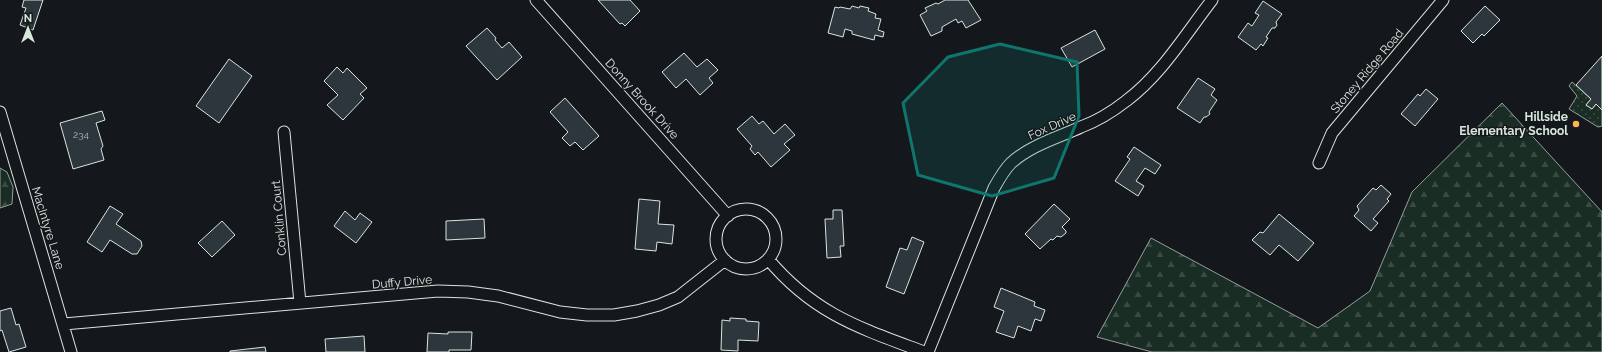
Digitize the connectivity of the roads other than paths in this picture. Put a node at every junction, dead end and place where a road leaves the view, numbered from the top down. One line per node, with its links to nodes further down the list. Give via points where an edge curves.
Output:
1 (536, 0): 7 (street, Donny Brook Drive)
2 (1212, 0): 14 (street, Fox Drive, via 1145,85 1126,101 1104,116 1027,151 1011,163 994,188)
3 (1443, 0): 6 (street, Stoney Ridge Road, via 1332,133)
4 (0, 112): 11 (street, MacIntyre Lane)
5 (284, 132): 10 (street, Conklin Court)
6 (1319, 163)
7 (728, 216): 8 (street, via 747,209 765,216 772,223 776,232 776,242 774,251); 9 (street, via 717,232 719,251)
8 (768, 259): 9 (street, via 761,266 751,269 732,266); 13 (street, via 783,277 819,306 845,321)
9 (725, 260): 10 (street, Duffy Drive, via 678,297 659,305 614,315 560,312 498,296 468,292 438,291)
10 (300, 303): 11 (street, Duffy Drive)
11 (64, 324): 12 (street, MacIntyre Lane)
12 (71, 352)
13 (924, 352)
14 (928, 352)

